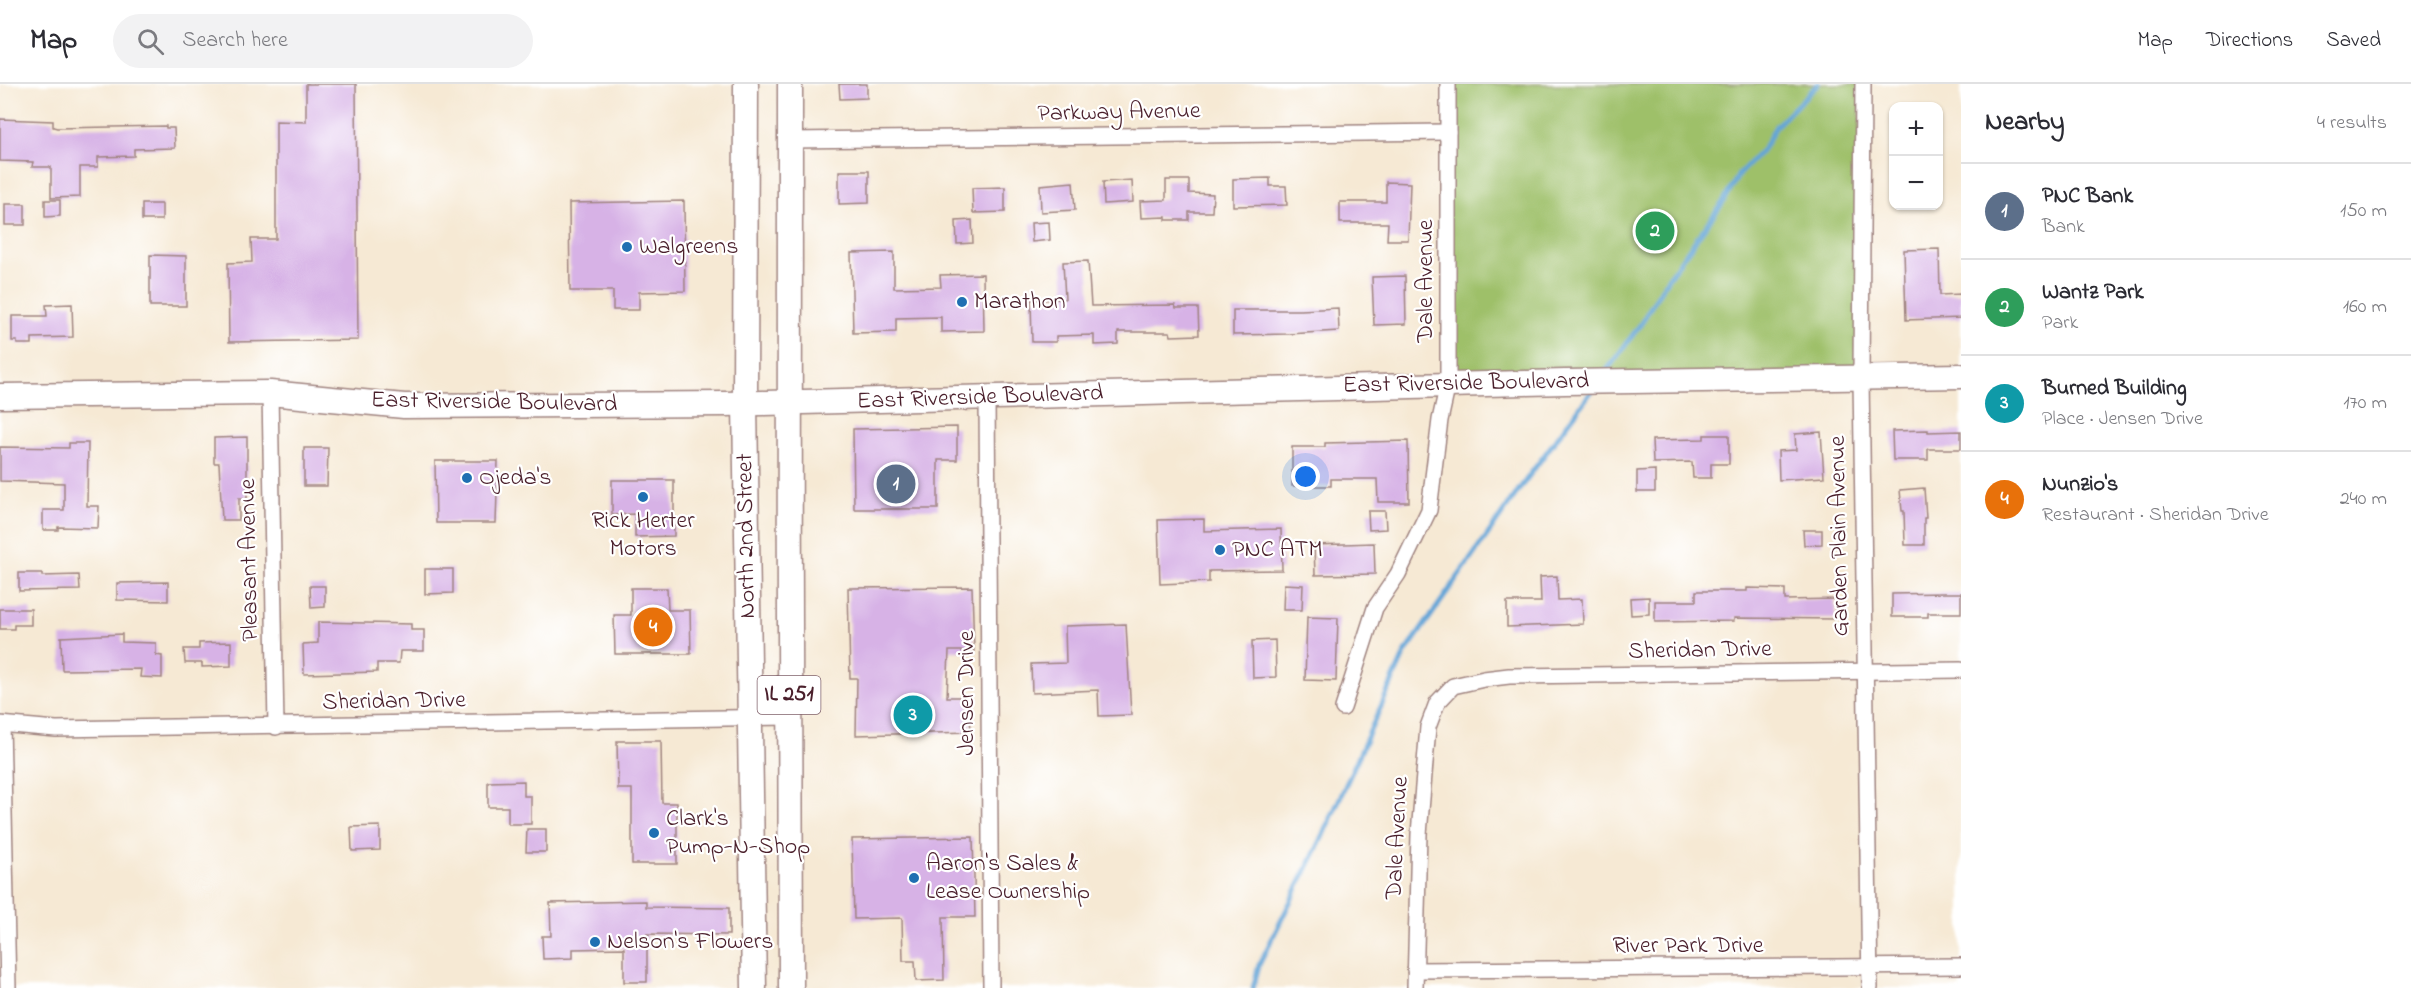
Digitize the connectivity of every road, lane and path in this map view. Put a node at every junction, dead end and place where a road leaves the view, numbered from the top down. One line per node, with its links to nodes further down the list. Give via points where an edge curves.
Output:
1 (746, 84): 14 (main road, North 2nd Street / IL 251)
2 (790, 84): 6 (main road, North 2nd Street / IL 251)
3 (1448, 84): 5 (street, Dale Avenue)
4 (1863, 87): 8 (street, Garden Plain Avenue)
5 (1448, 132): 6 (street, Parkway Avenue); 9 (street, Dale Avenue)
6 (790, 140): 13 (main road, North 2nd Street / IL 251)
7 (1961, 376): 8 (main road, East Riverside Boulevard)
8 (1861, 379): 9 (main road, East Riverside Boulevard); 16 (street, Garden Plain Avenue)
9 (1448, 384): 12 (main road, East Riverside Boulevard); 18 (street, Dale Avenue, via 1430,510 1375,608)
10 (270, 393): 11 (main road, East Riverside Boulevard); 14 (main road, East Riverside Boulevard, via 404,406); 22 (street, Pleasant Avenue)
11 (0, 396)
12 (987, 397): 13 (main road, East Riverside Boulevard); 29 (street, Jensen Drive)
13 (791, 403): 14 (main road, East Riverside Boulevard); 19 (main road, North 2nd Street / IL 251)
14 (745, 404): 20 (main road, North 2nd Street / IL 251)
15 (1961, 670): 16 (street, Sheridan Drive)
16 (1864, 671): 17 (street, Sheridan Drive, via 1509,676 1466,682); 24 (street, Garden Plain Avenue)
17 (1444, 694): 25 (street, Dale Avenue, via 1433,712 1425,747)
18 (1342, 708)
19 (789, 717): 20 (street, Sheridan Drive); 28 (main road, North 2nd Street / IL 251)
20 (750, 718): 22 (street, Sheridan Drive); 27 (main road, North 2nd Street / IL 251)
21 (1, 725): 22 (street, Sheridan Drive, via 57,729); 26 (street)
22 (276, 727)
23 (1961, 966): 24 (street, River Park Drive)
24 (1871, 968): 25 (street, River Park Drive); 31 (street, Garden Plain Avenue)
25 (1415, 970): 30 (street, Dale Avenue)
26 (8, 988)
27 (754, 988)
28 (791, 988)
29 (991, 988)
30 (1415, 988)
31 (1870, 988)

